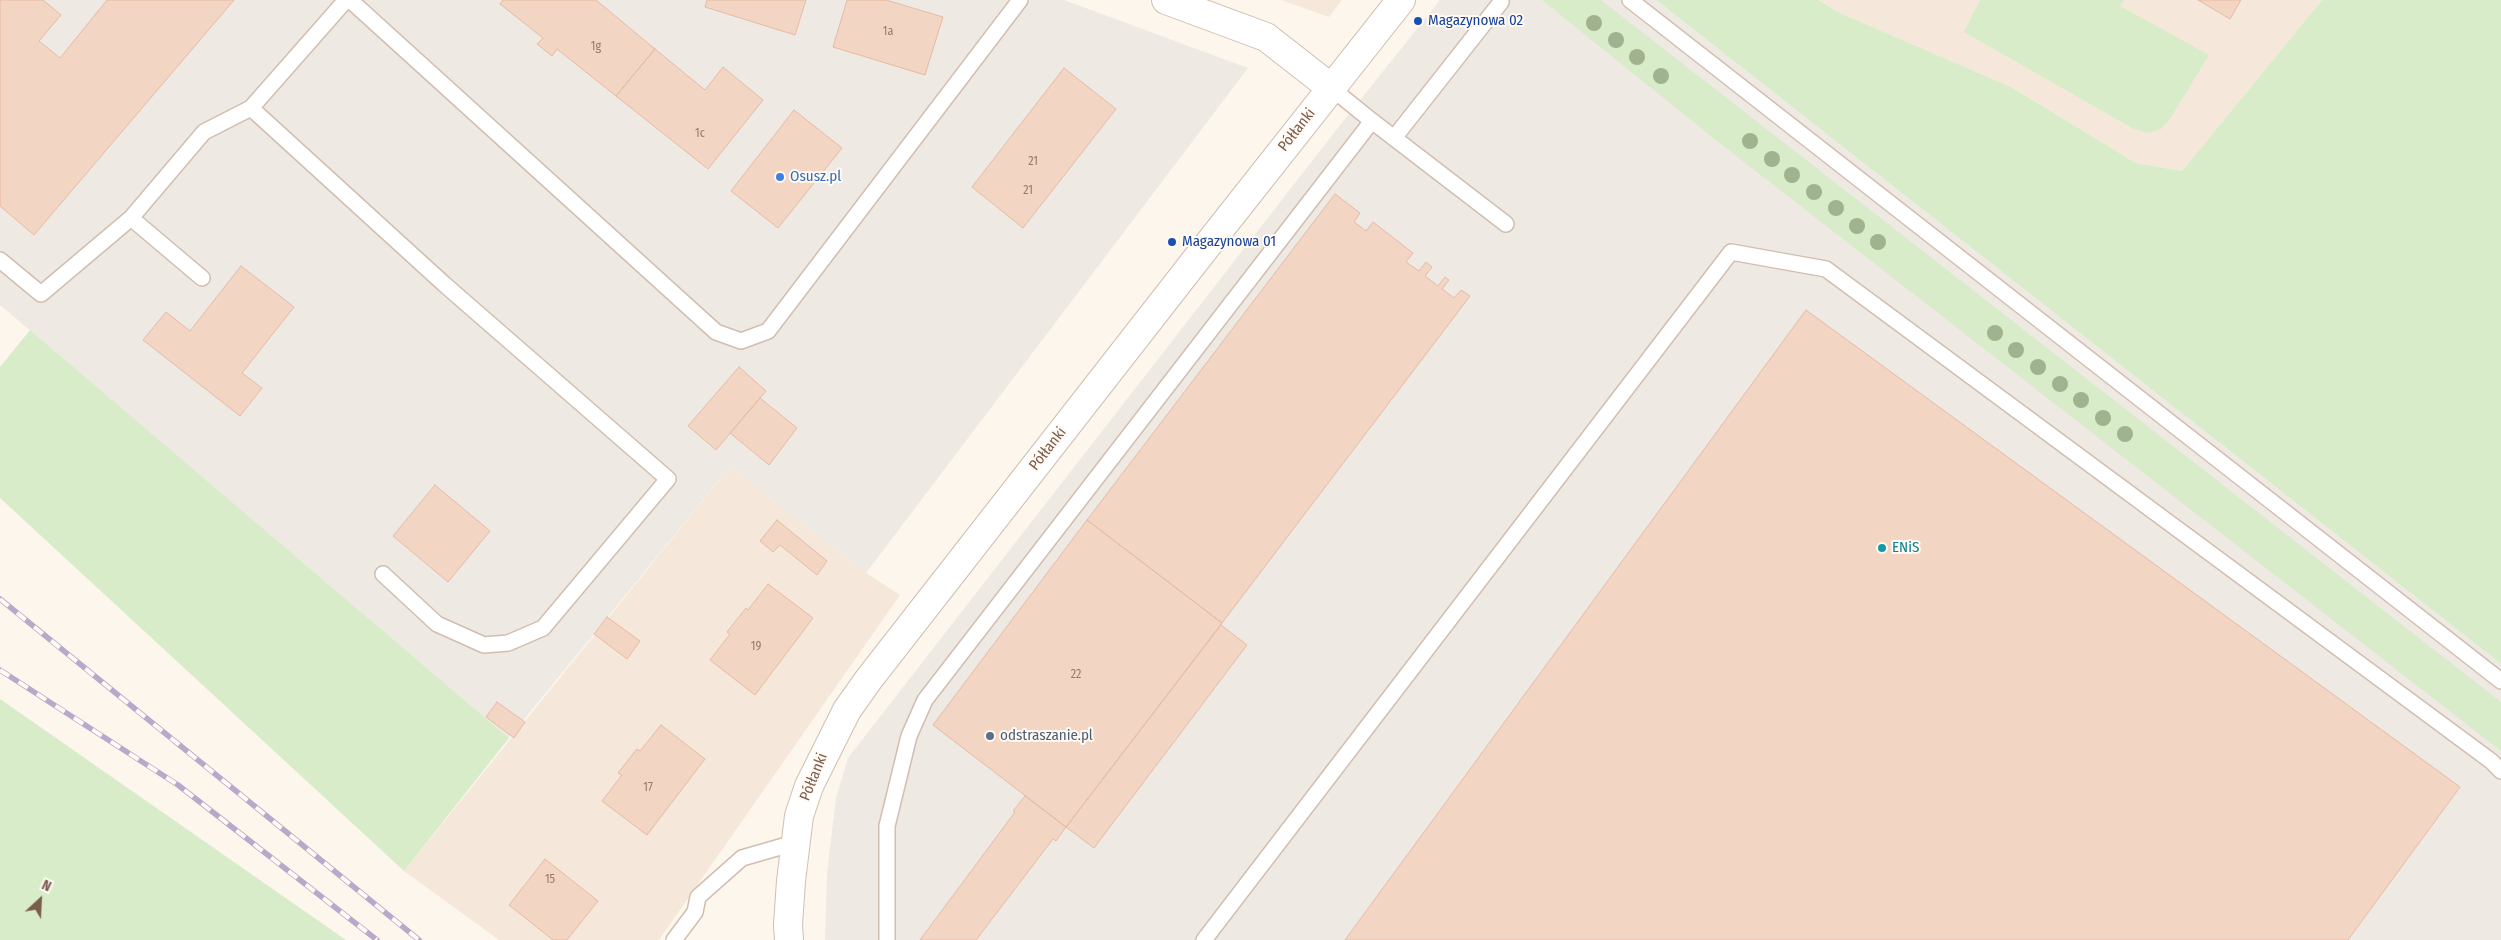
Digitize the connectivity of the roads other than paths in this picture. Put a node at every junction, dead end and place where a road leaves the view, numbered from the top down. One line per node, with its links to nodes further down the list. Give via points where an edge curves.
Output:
1 (346, 0): 9 (lane)
2 (350, 0): 3 (lane, via 716,332 741,341 768,331)
3 (1020, 0)
4 (1166, 0): 8 (street, via 1266,37)
5 (1401, 0): 8 (street, Półłanki)
6 (1630, 0): 17 (lane)
7 (1501, 2): 11 (lane)
8 (1330, 87): 10 (lane); 19 (street, Półłanki, via 868,679 847,710 808,786)
9 (251, 108): 12 (lane, via 204,132); 16 (lane, via 444,284 668,479 543,628 508,643 484,645 437,624)
10 (1372, 121): 11 (lane); 22 (lane, via 925,700 909,736 887,826)
11 (1394, 138): 13 (lane)
12 (131, 218): 14 (lane, via 41,294); 15 (lane)
13 (1506, 224)
14 (0, 260)
15 (202, 278)
16 (383, 574)
17 (2501, 681)
18 (2501, 771): 23 (lane, via 1826,270 1731,252)
19 (794, 843): 20 (lane, via 742,858 698,896 696,912); 21 (street, Półłanki, via 788,925)
20 (674, 940)
21 (790, 940)
22 (888, 940)
23 (1204, 940)

